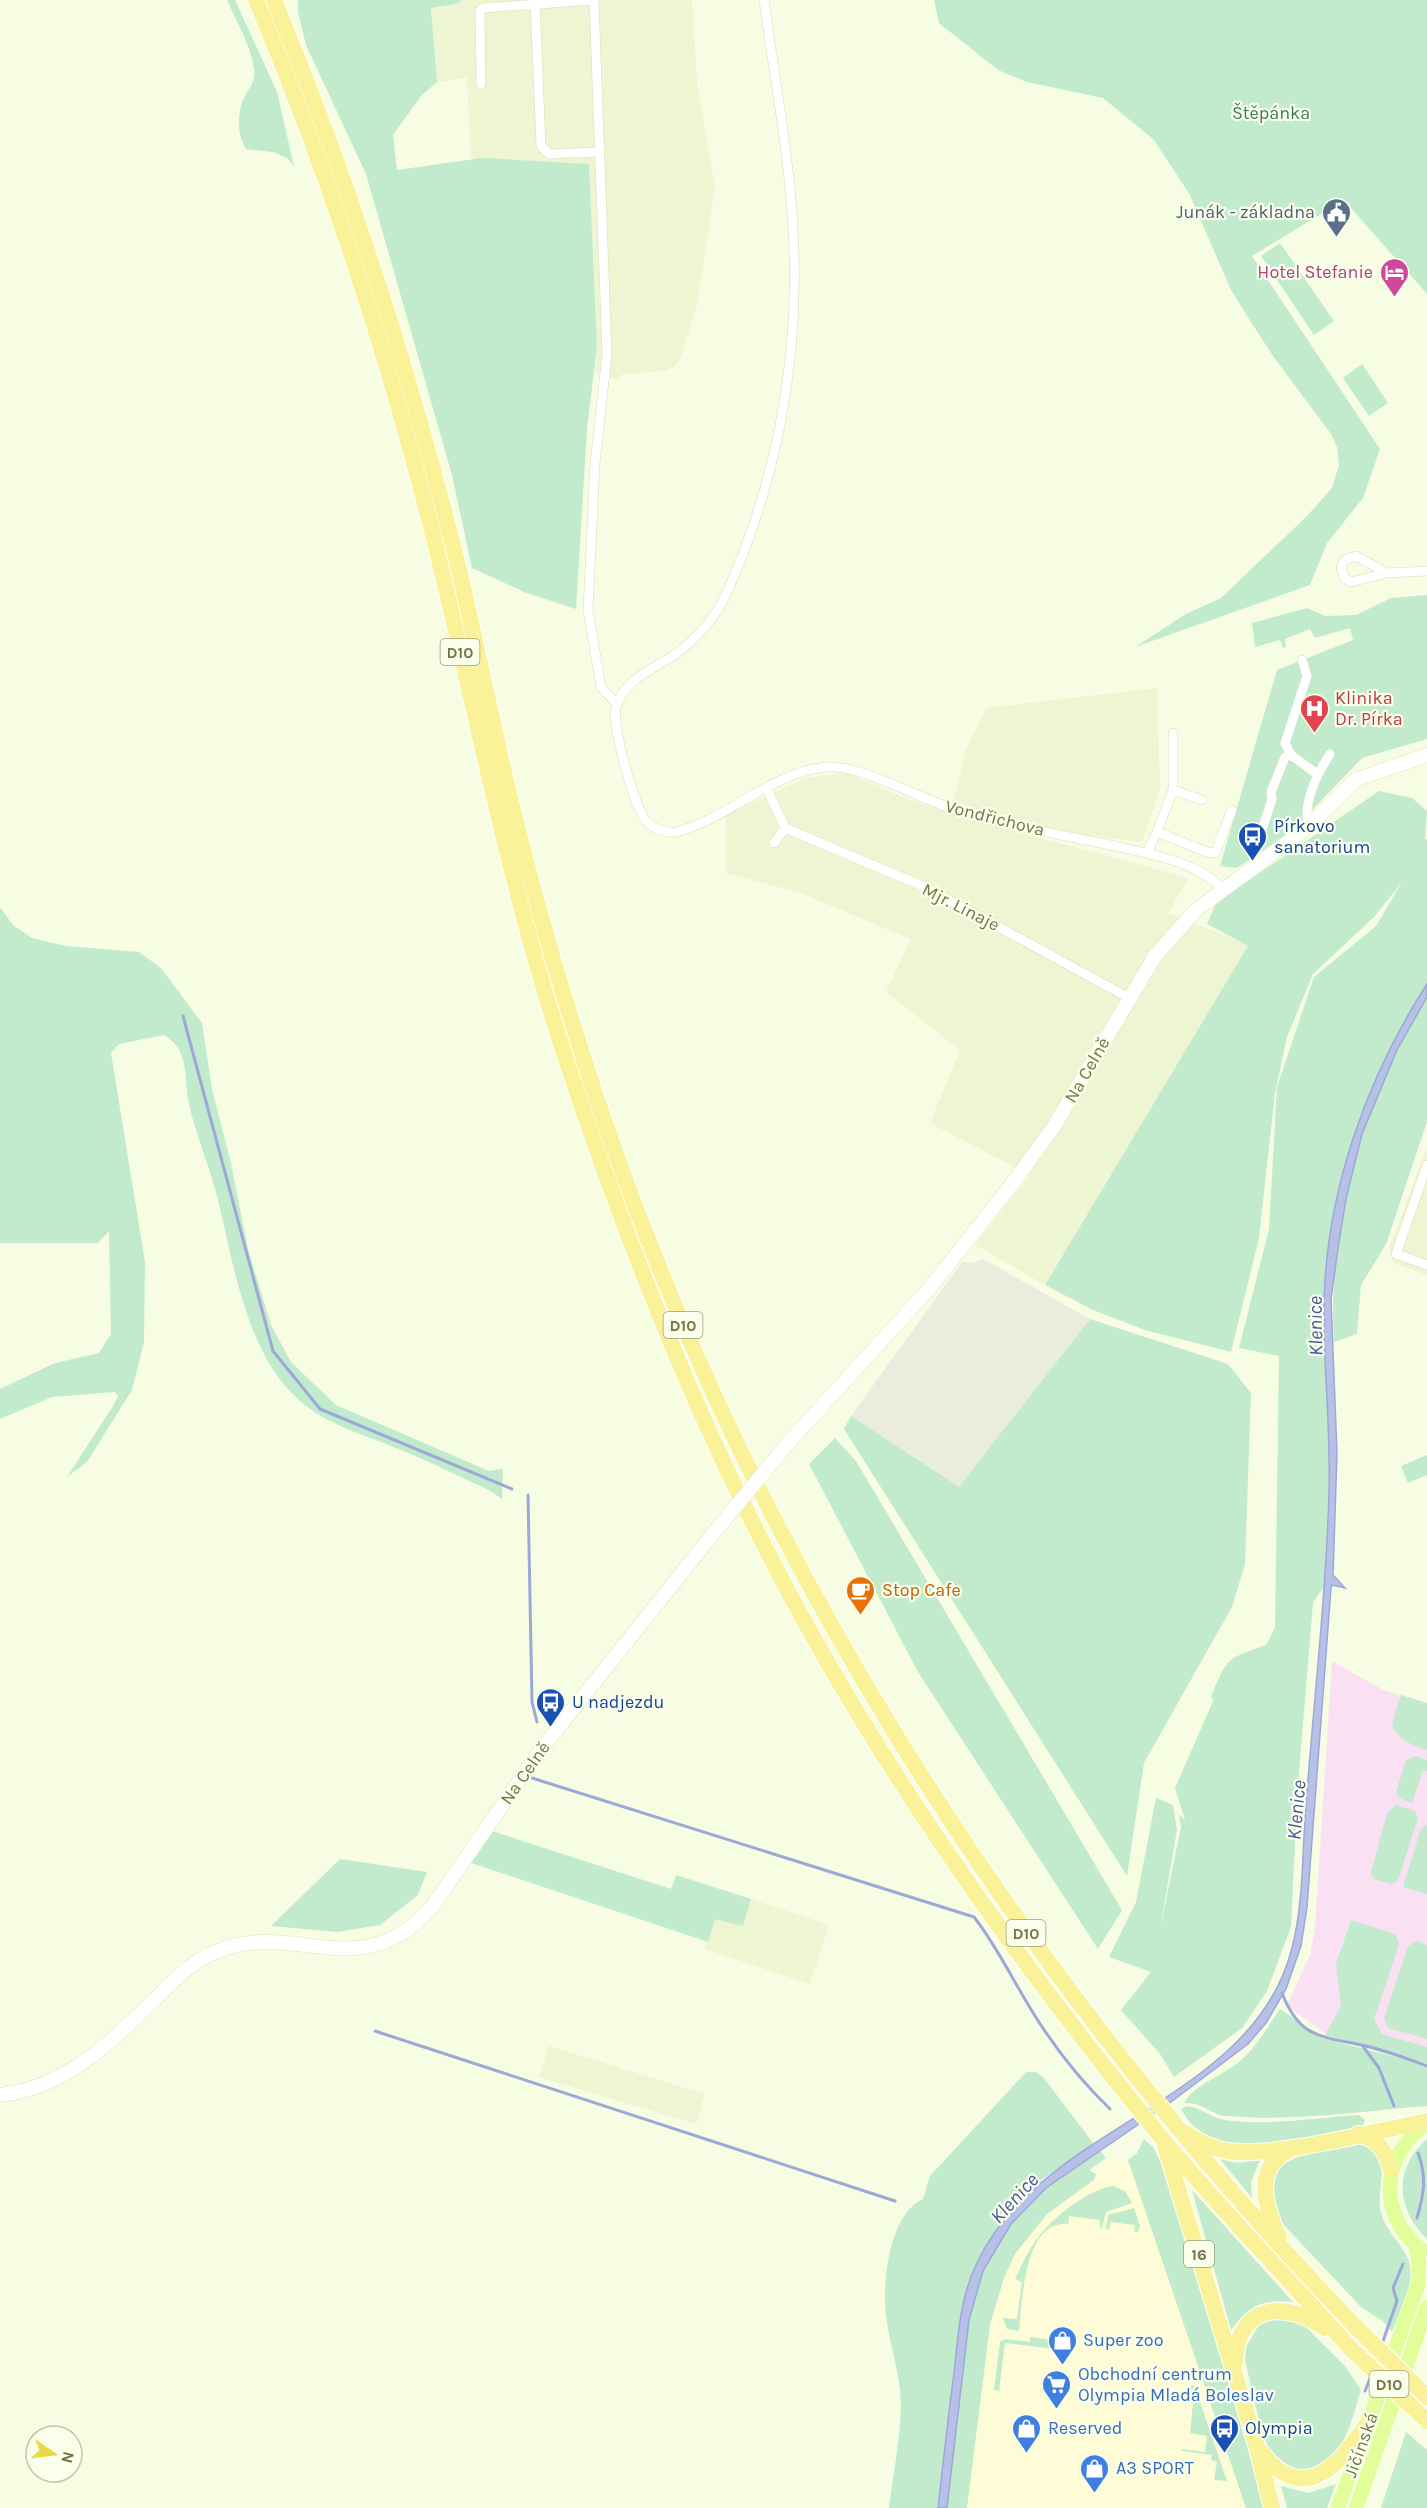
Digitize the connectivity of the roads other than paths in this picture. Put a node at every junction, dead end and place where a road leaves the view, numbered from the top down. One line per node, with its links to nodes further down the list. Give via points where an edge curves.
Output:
1 (256, 0): 30 (highway, D10, via 338,216 400,409 526,928 570,1070 656,1307 712,1440 768,1554 847,1693 909,1792 1014,1945)
2 (274, 0): 30 (highway, D10, via 354,212 415,406 451,536 542,922 611,1142 671,1300 765,1503 880,1711 984,1872 1087,2016)
3 (764, 0): 10 (street, via 794,250 793,334 780,425 758,508 723,601 700,632 630,683)
4 (535, 3): 5 (street, via 480,10); 6 (street, via 541,146 549,154); 6 (street, via 594,0)
5 (481, 84)
6 (598, 152): 10 (street, via 607,354 595,463 588,610 601,687)
7 (1427, 571): 8 (street)
8 (1387, 573)
9 (1302, 660): 14 (street, via 1307,676 1285,743)
10 (617, 704): 16 (street, Vondřichova, via 617,734 640,812 656,829 669,833 683,831)
11 (1173, 733): 17 (street)
12 (1330, 754): 15 (street)
13 (1427, 754): 21 (street, Na Celně, via 1355,780)
14 (1291, 755): 15 (street); 20 (street, via 1285,757 1271,792)
15 (1317, 774): 21 (street, via 1306,816)
16 (766, 789): 22 (street); 25 (street, Vondřichova, via 807,771 848,769 954,809)
17 (1173, 790): 18 (street); 23 (street)
18 (1202, 800)
19 (1232, 810): 23 (street, via 1215,852)
20 (1263, 826)
21 (1308, 826): 26 (street, Na Celně)
22 (785, 828): 24 (street); 27 (street, Mjr. Linaje, via 927,888)
23 (1156, 832): 25 (street)
24 (774, 843)
25 (1147, 853): 26 (street, Vondřichova, via 1192,868)
26 (1223, 889): 27 (street, Na Celně, via 1168,940)
27 (1129, 998): 31 (street, Na Celně, bridge, via 1053,1128 1012,1185 929,1289 790,1441 712,1535 542,1748 432,1907 410,1929 364,1948 258,1943 215,1952 186,1970 85,2062 57,2079)
28 (1426, 1168): 29 (street, via 1396,1254)
29 (1427, 1265)
30 (1131, 2086): 33 (highway, D10); 35 (highway, D10)
31 (0, 2096)
32 (1427, 2123): 34 (highway); 37 (main road, Jičínská, via 1402,2147)
33 (1176, 2128): 36 (highway, via 1227,2151); 39 (highway, D10)
34 (1358, 2134): 36 (highway); 37 (highway, via 1382,2146)
35 (1163, 2139): 41 (highway, D10); 42 (highway, 16)
36 (1295, 2146): 39 (highway, via 1274,2160 1263,2185 1268,2214)
37 (1391, 2170): 38 (main road, Jičínská, via 1392,2211 1401,2229)
38 (1421, 2249): 44 (main road, Jičínská, via 1418,2285)
39 (1297, 2265): 43 (highway, D10, bridge)
40 (1427, 2307): 49 (main road, Jičínská)
41 (1350, 2348): 42 (highway, via 1309,2318 1284,2310 1273,2311 1252,2319 1243,2328 1235,2350); 45 (highway, D10, bridge)
42 (1234, 2369): 46 (highway, 16)
43 (1427, 2397)
44 (1370, 2419): 46 (highway, via 1340,2464 1317,2480 1285,2478 1272,2469); 48 (main road, Jičínská)
45 (1427, 2421)
46 (1257, 2447): 47 (highway, 16)
47 (1272, 2508)
48 (1338, 2508)
49 (1356, 2508)

